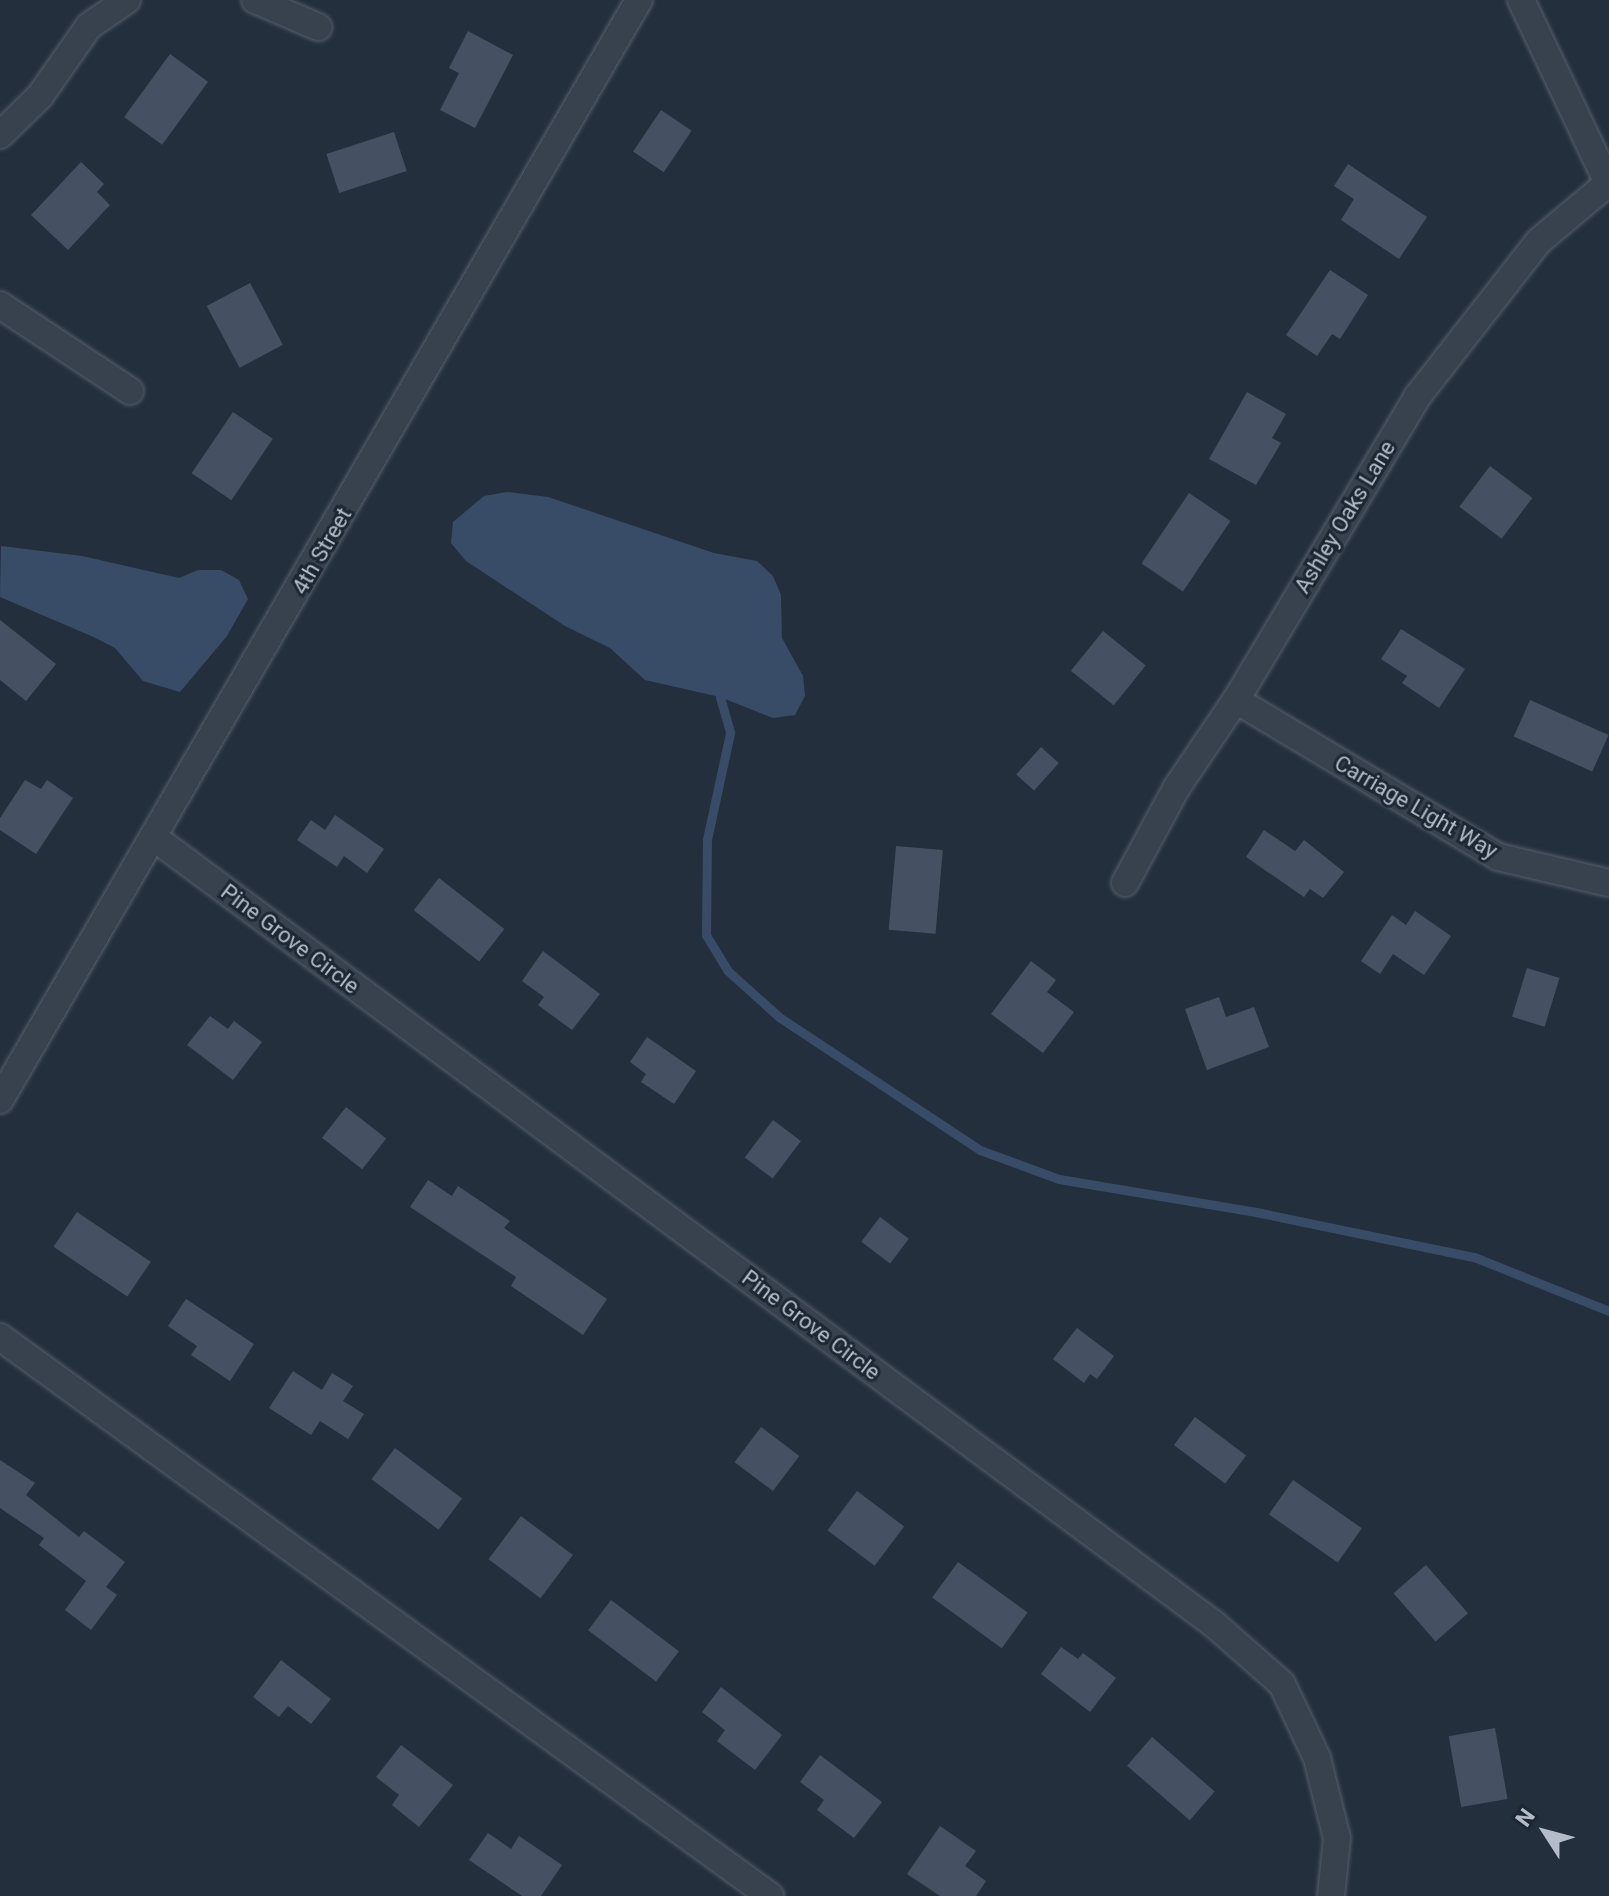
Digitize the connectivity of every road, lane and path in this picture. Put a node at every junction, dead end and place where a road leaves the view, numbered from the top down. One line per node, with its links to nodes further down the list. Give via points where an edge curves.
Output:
1 (127, 0): 6 (street, via 89,26 40,96)
2 (255, 0): 5 (street)
3 (639, 0): 11 (street, 4th Street)
4 (1521, 0): 7 (street)
5 (318, 27)
6 (0, 135)
7 (1608, 185): 10 (street, Ashley Oaks Lane, via 1539,241 1417,397)
8 (0, 305): 9 (street)
9 (130, 391)
10 (1236, 700): 12 (street, Ashley Oaks Lane, via 1177,787); 13 (street, Carriage Light Way, via 1498,857)
11 (156, 839): 14 (street, 4th Street); 17 (street, Pine Grove Circle, via 1215,1625 1282,1684 1317,1758 1337,1838)
12 (1125, 883)
13 (1609, 883)
14 (0, 1100)
15 (0, 1337): 16 (street)
16 (770, 1896)
17 (1331, 1896)

